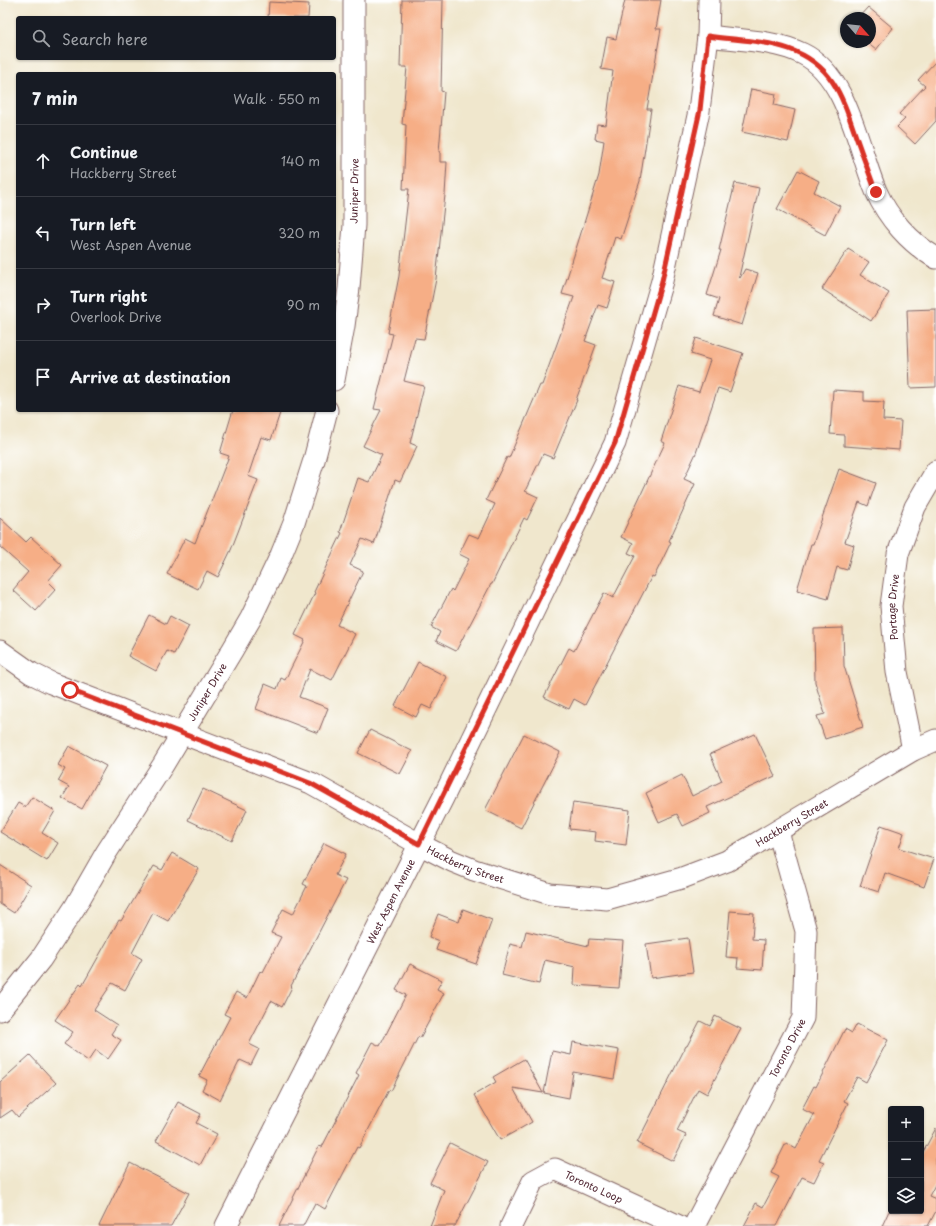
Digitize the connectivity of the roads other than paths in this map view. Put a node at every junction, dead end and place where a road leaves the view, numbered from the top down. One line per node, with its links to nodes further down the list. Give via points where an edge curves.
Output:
1 (354, 0): 5 (street, Juniper Drive, via 354,224 349,288)
2 (709, 0): 3 (street, West Aspen Avenue)
3 (708, 36): 4 (street, via 788,48 820,66 843,98 876,192 887,211 913,242); 13 (street, West Aspen Avenue, via 700,110 662,281 615,443)
4 (936, 258)
5 (336, 369)
6 (327, 412): 9 (street, Juniper Drive, via 304,492 281,555 237,643)
7 (936, 471): 11 (street, Portage Drive, via 915,507 898,554 891,606 897,672)
8 (0, 651): 9 (street, Hackberry Street, via 31,673 51,683)
9 (182, 733): 13 (street, Hackberry Street, via 310,783); 14 (street, Juniper Drive, via 106,853 76,907 41,959)
10 (936, 740): 11 (street, Hackberry Street)
11 (912, 750): 12 (street, Hackberry Street)
12 (778, 831): 13 (street, Hackberry Street, via 727,861 682,878 607,899 550,894 474,870); 18 (street, Toronto Drive, via 806,931 803,1018)
13 (419, 844): 15 (street, West Aspen Avenue)
14 (0, 1010)
15 (226, 1226)
16 (511, 1226): 17 (street, Toronto Loop, via 533,1181 555,1169)
17 (679, 1226)
18 (694, 1226)

